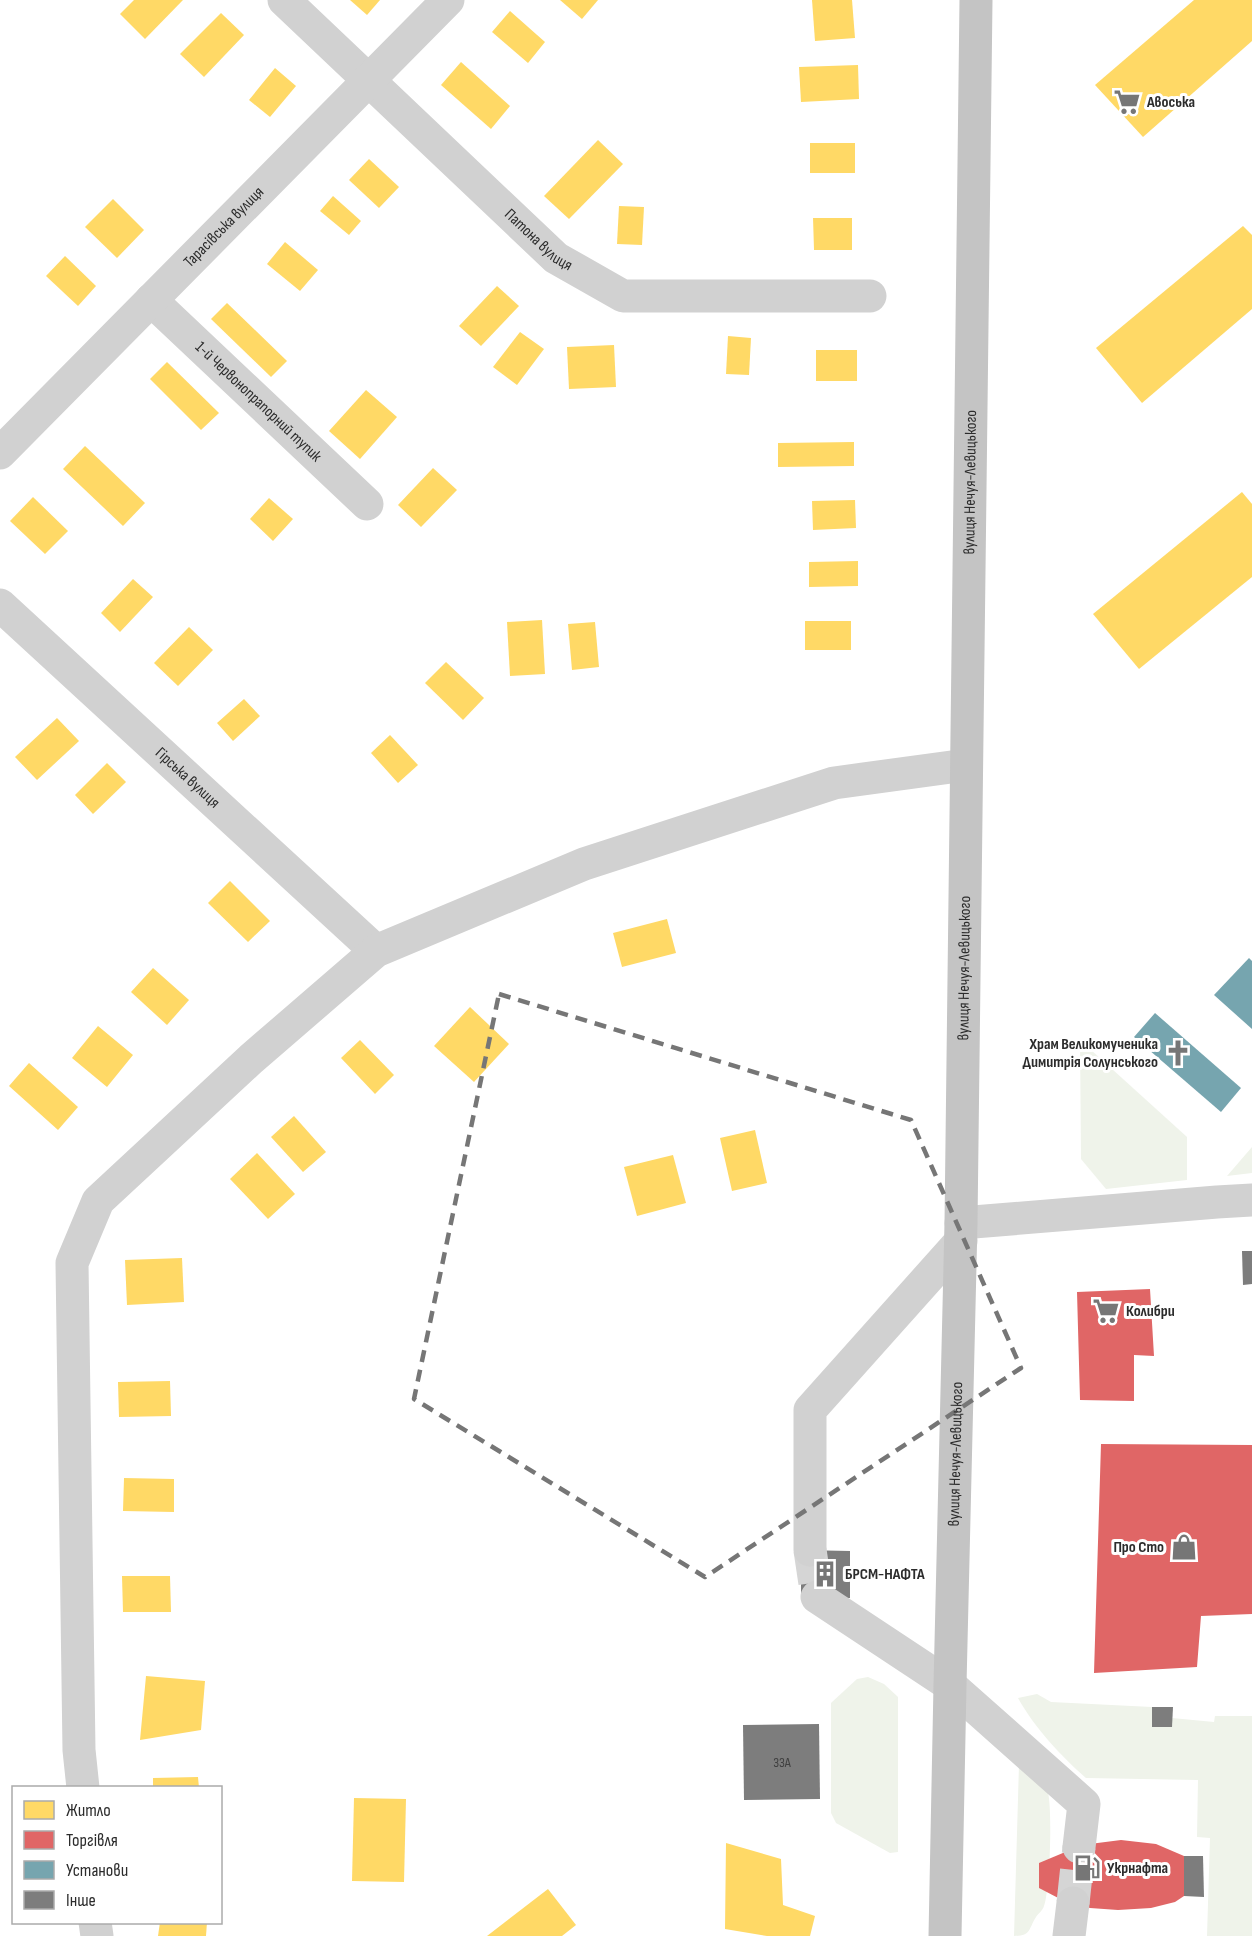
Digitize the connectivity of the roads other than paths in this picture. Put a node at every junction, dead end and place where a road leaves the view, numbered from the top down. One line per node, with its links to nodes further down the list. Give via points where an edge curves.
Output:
1 (284, 0): 4 (street, Патона вулиця)
2 (448, 0): 4 (street, Тарасівська вулиця)
3 (976, 0): 10 (main road, вулиця Нечуя-Левицького)
4 (368, 81): 5 (street, Патона вулиця, via 556,258 623,296); 6 (street, Тарасівська вулиця)
5 (870, 296)
6 (151, 300): 7 (street, Тарасівська вулиця); 8 (street, 1-й Червонопрапорний тупик)
7 (0, 453)
8 (367, 504)
9 (0, 605): 11 (street, Гірська вулиця)
10 (966, 765): 11 (street, via 834,783 584,864); 13 (main road, вулиця Нечуя-Левицького)
11 (375, 951): 17 (street, via 251,1059 98,1202 72,1263 79,1750)
12 (1252, 1200): 13 (street)
13 (961, 1232): 14 (street, via 810,1410); 16 (main road, вулиця Нечуя-Левицького)
14 (810, 1550)
15 (817, 1598): 16 (street)
16 (950, 1685): 18 (street, via 1084,1804); 20 (main road, вулиця Нечуя-Левицького)
17 (83, 1786)
18 (1079, 1847)
19 (1073, 1903): 21 (street)
20 (945, 1936)
21 (1069, 1936)

